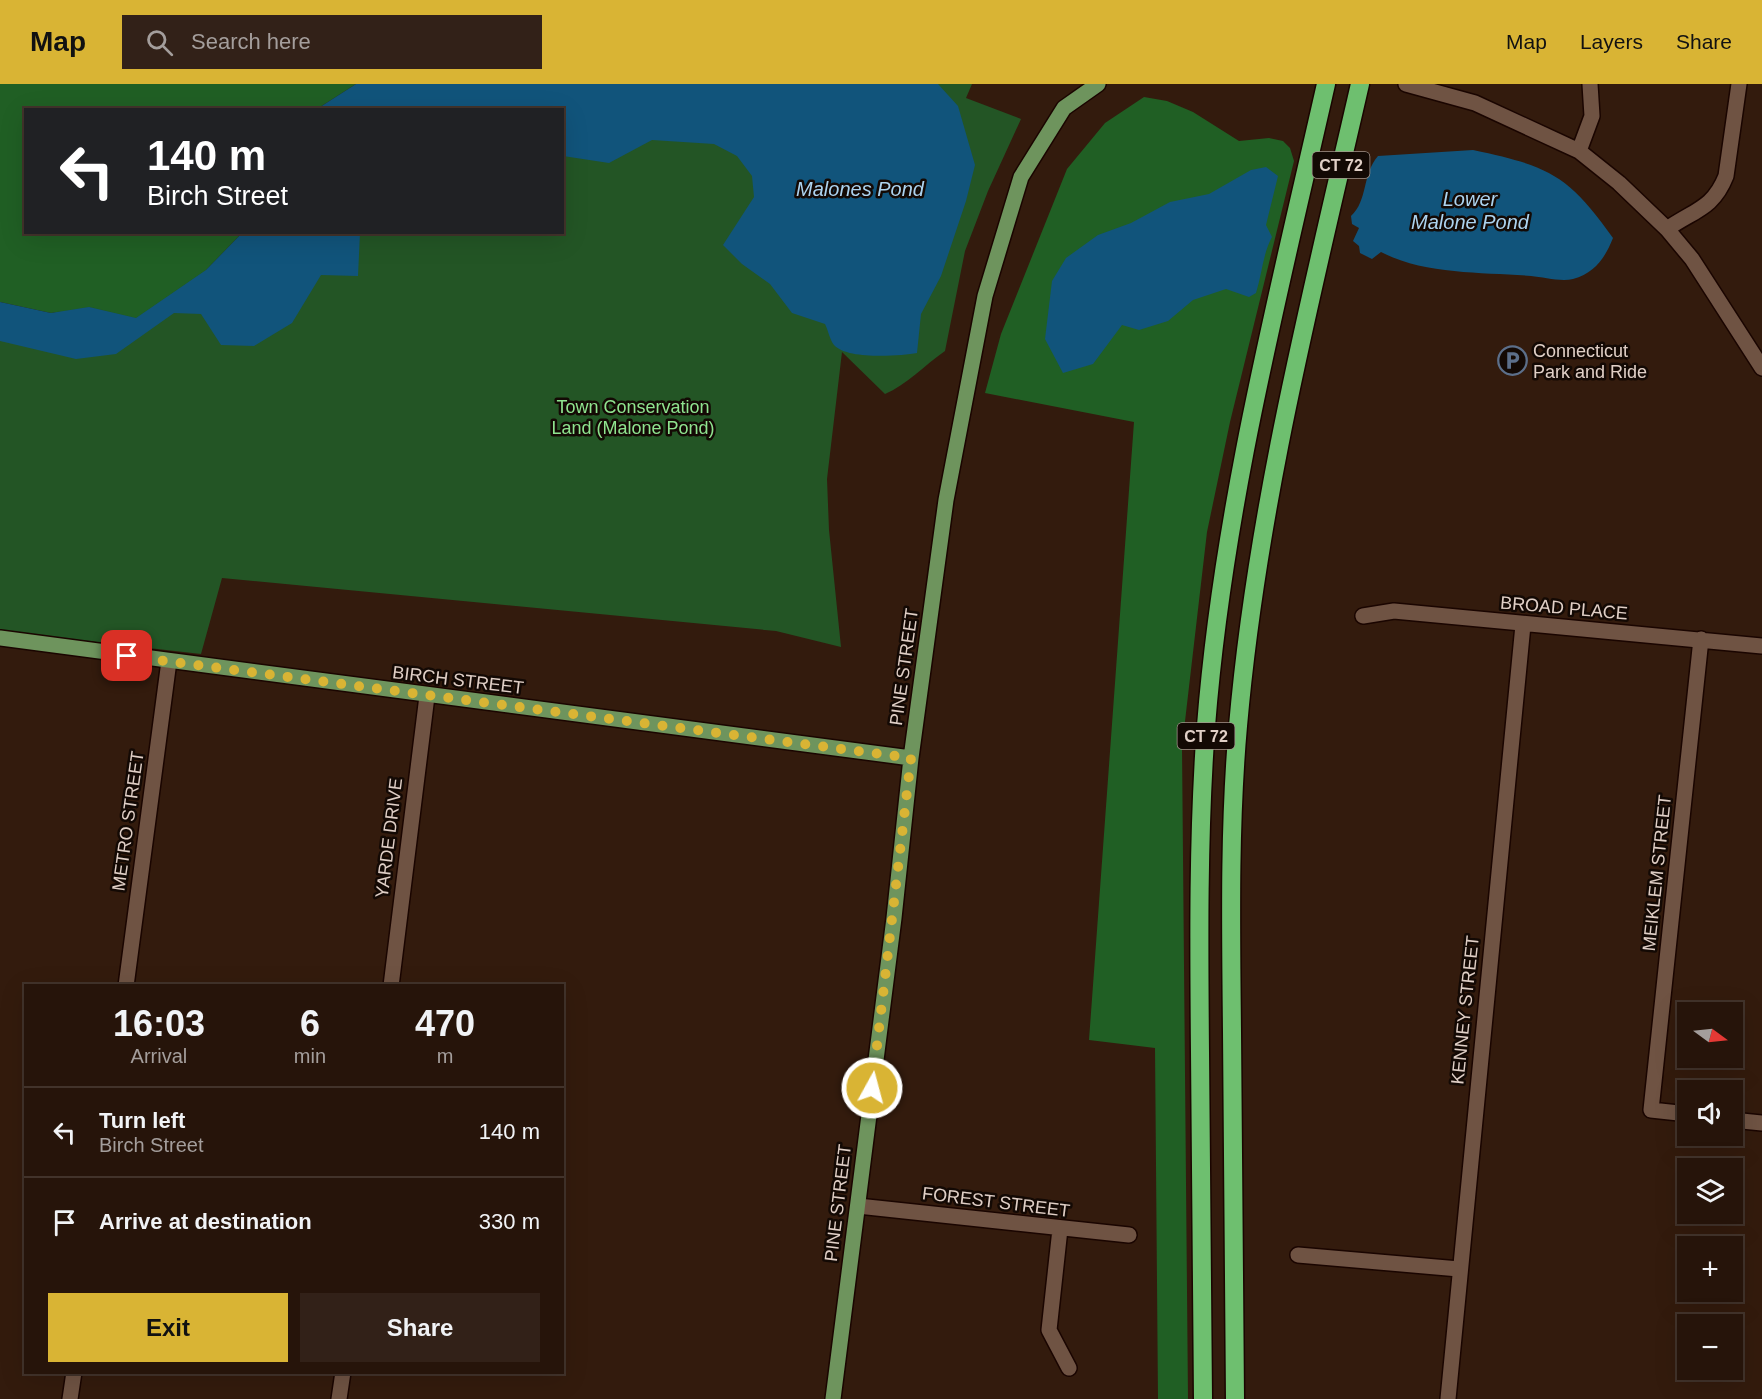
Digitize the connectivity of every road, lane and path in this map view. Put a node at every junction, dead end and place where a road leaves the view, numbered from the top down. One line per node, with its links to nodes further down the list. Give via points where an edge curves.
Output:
1 (1098, 84): 17 (main road, PINE STREET, via 1064,108 1021,177 985,296 955,442)
2 (1326, 84): 34 (highway, CT 72, via 1243,457 1206,724 1199,932)
3 (1359, 84): 35 (highway, CT 72, via 1273,466 1238,727 1232,813 1231,929)
4 (1406, 84): 7 (street, via 1475,103)
5 (1590, 84): 7 (street, via 1592,116)
6 (1739, 84): 8 (street, via 1726,176 1720,190 1712,202)
7 (1579, 151): 8 (street)
8 (1667, 229): 9 (street, via 1707,278)
9 (1762, 368)
10 (1363, 616): 11 (street, BROAD PLACE, via 1394,611)
11 (1523, 625): 13 (street, BROAD PLACE); 27 (street, KENNEY STREET)
12 (0, 638): 15 (main road, BIRCH STREET)
13 (1701, 639): 14 (street, BROAD PLACE); 20 (street, MEIKLEM STREET, via 1651,1110)
14 (1762, 646)
15 (170, 661): 16 (main road, BIRCH STREET); 18 (street, METRO STREET)
16 (427, 696): 17 (main road, BIRCH STREET); 19 (street, YARDE DRIVE)
17 (911, 758): 23 (main road, PINE STREET)
18 (126, 984)
19 (391, 984)
20 (1677, 1113)
21 (1743, 1120): 22 (street)
22 (1762, 1123)
23 (858, 1206): 24 (street, FOREST STREET); 33 (main road, PINE STREET)
24 (1060, 1229): 25 (street, FOREST STREET); 28 (street, via 1049,1330)
25 (1129, 1235)
26 (1298, 1255): 27 (street)
27 (1459, 1269): 36 (street, KENNEY STREET)
28 (1069, 1368)
29 (74, 1374): 31 (street)
30 (343, 1374): 32 (street)
31 (70, 1399)
32 (339, 1399)
33 (833, 1399)
34 (1203, 1399)
35 (1234, 1399)
36 (1448, 1399)

